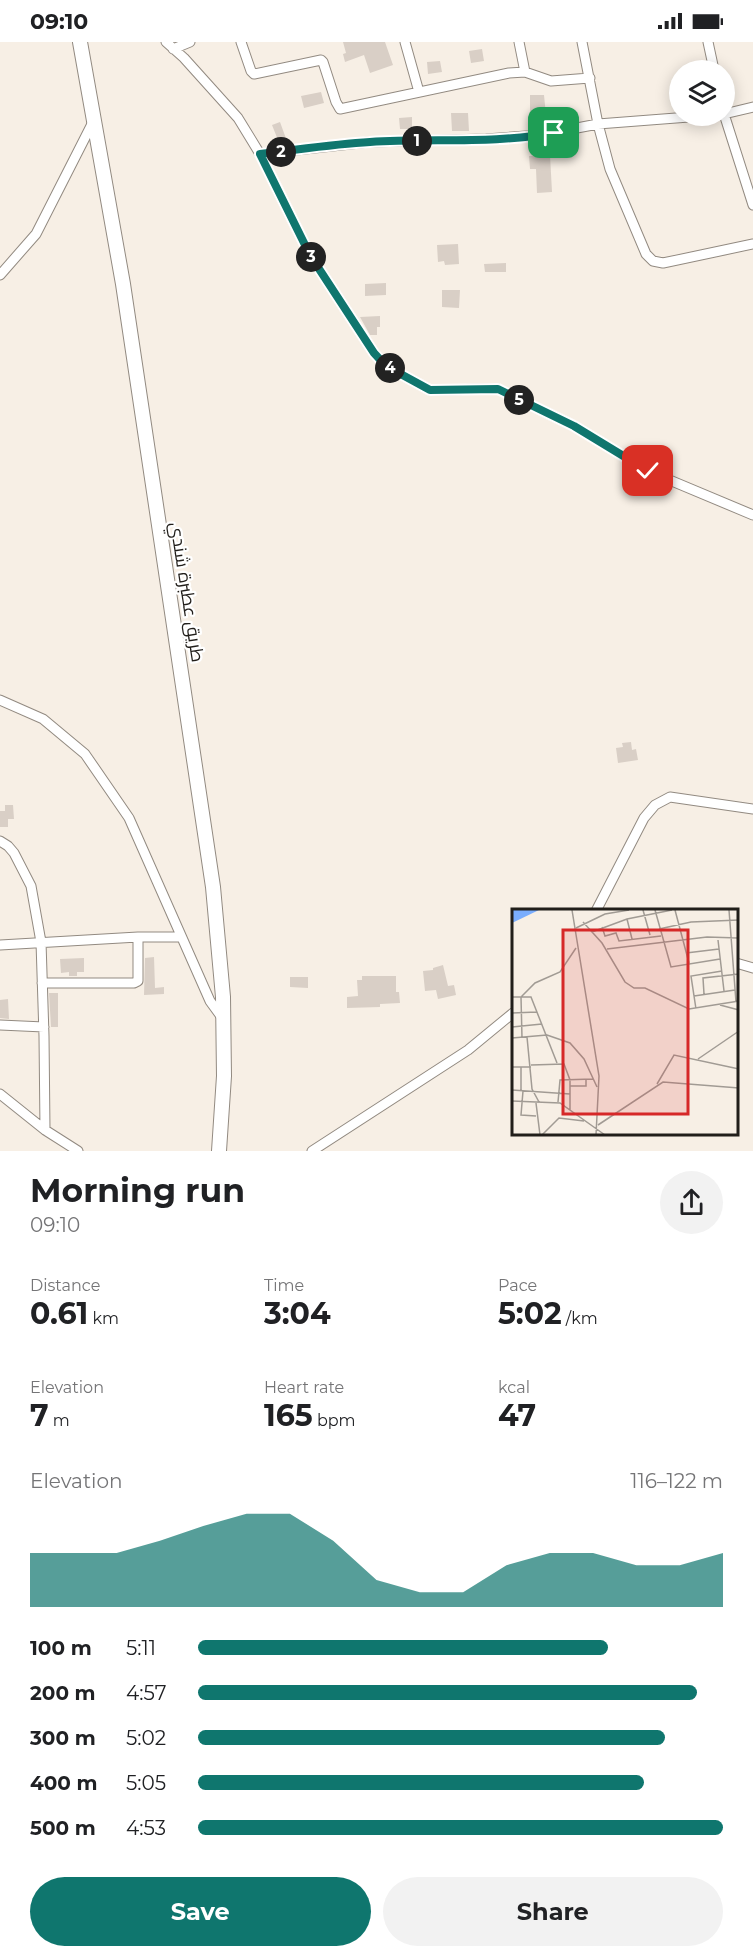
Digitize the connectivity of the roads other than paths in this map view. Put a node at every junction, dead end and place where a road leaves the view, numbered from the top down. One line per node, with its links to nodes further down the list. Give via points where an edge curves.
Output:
1 (80, 42): 17 (highway, طريق عطبرة شندي)
2 (166, 42): 9 (street)
3 (190, 42): 9 (street)
4 (241, 42): 13 (street, via 254,74 321,60 340,109)
5 (405, 42): 13 (street)
6 (519, 42): 11 (street)
7 (582, 42): 12 (street)
8 (708, 42): 10 (street)
9 (173, 50): 20 (street, via 238,118)
10 (712, 60)
11 (525, 72): 12 (street, via 551,81); 13 (street)
12 (590, 78): 18 (street)
13 (419, 92)
14 (753, 107): 15 (street)
15 (735, 111)
16 (669, 119): 18 (street)
17 (94, 120): 24 (street, via 36,234); 38 (highway, طريق عطبرة شندي, via 123,284 202,811 216,919)
18 (598, 124): 20 (street, via 540,135 369,142); 23 (street, via 610,169 646,254 653,261 663,263)
19 (729, 126): 21 (street)
20 (260, 154): 25 (street, via 310,255 386,366 430,390 498,389 574,426 648,471)
21 (748, 175): 22 (street)
22 (753, 205)
23 (753, 244)
24 (0, 275)
25 (753, 515)
26 (0, 700): 31 (street, via 43,719 85,754 129,818)
27 (753, 809): 29 (street, via 670,797 655,805 644,818)
28 (0, 841): 32 (street, via 14,853 31,886)
29 (597, 909)
30 (138, 937): 31 (street); 32 (street); 36 (street, via 138,981 134,983)
31 (181, 937): 38 (street, via 210,1001)
32 (41, 942): 33 (street); 36 (street)
33 (0, 945)
34 (738, 964): 35 (street)
35 (753, 968)
36 (42, 983): 40 (street)
37 (512, 1014): 45 (street, via 468,1050)
38 (223, 1019): 44 (highway, طريق عطبرة شندي)
39 (0, 1025): 40 (street)
40 (44, 1027): 42 (street)
41 (0, 1094): 42 (street)
42 (45, 1130): 43 (street)
43 (78, 1151)
44 (219, 1151)
45 (312, 1151)

